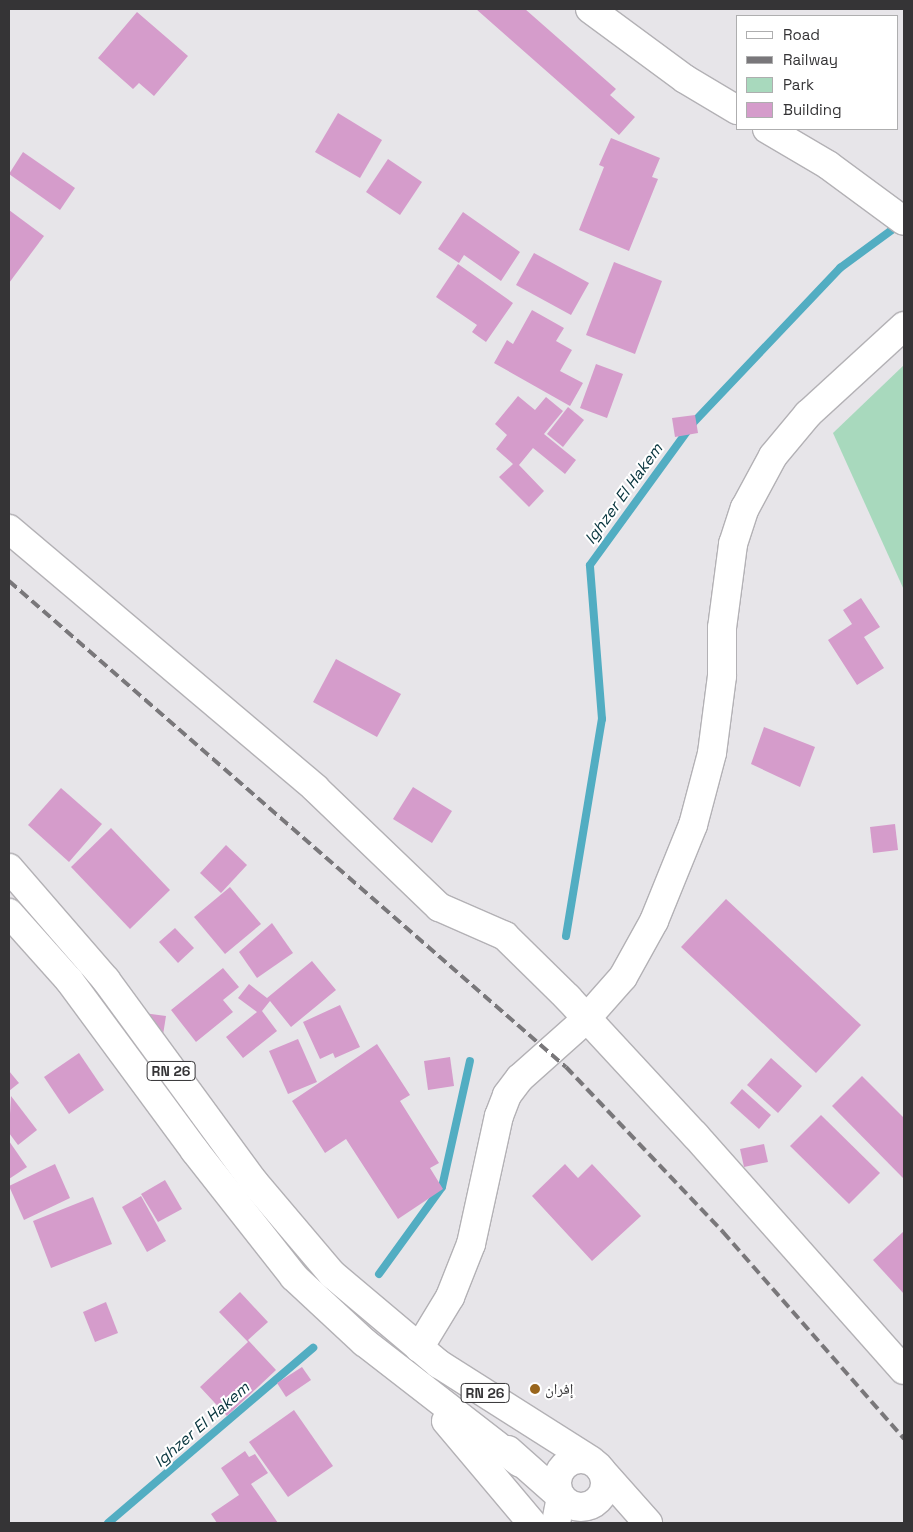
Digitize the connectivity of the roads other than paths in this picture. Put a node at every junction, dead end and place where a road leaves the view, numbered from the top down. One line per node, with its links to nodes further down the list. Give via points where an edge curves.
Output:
1 (590, 9): 2 (street, via 685,79)
2 (736, 109)
3 (769, 130): 4 (street, via 828,165)
4 (904, 221)
5 (904, 326): 9 (street, via 808,414 773,456 745,508 733,544 722,628 722,676 712,754 693,825 645,937 623,977)
6 (9, 528): 9 (street, via 315,788 439,908 505,936 568,998)
7 (9, 868): 10 (street, RN 26, via 106,980 254,1182 332,1274)
8 (9, 913): 12 (street, RN 26, via 69,980 272,1252 316,1298)
9 (585, 1020): 10 (street, via 520,1078 507,1096 498,1116 471,1244); 11 (street, via 728,1171)
10 (429, 1356): 13 (street, via 453,1391); 14 (street, RN 26)
11 (904, 1370)
12 (413, 1382): 13 (street, RN 26); 16 (street)
13 (520, 1463): 15 (street)
14 (596, 1465): 15 (street, via 605,1489 599,1500); 15 (street, via 576,1459 564,1466 557,1477); 18 (street, RN 26)
15 (567, 1512): 17 (street)
16 (532, 1523)
17 (598, 1523)
18 (648, 1523)

